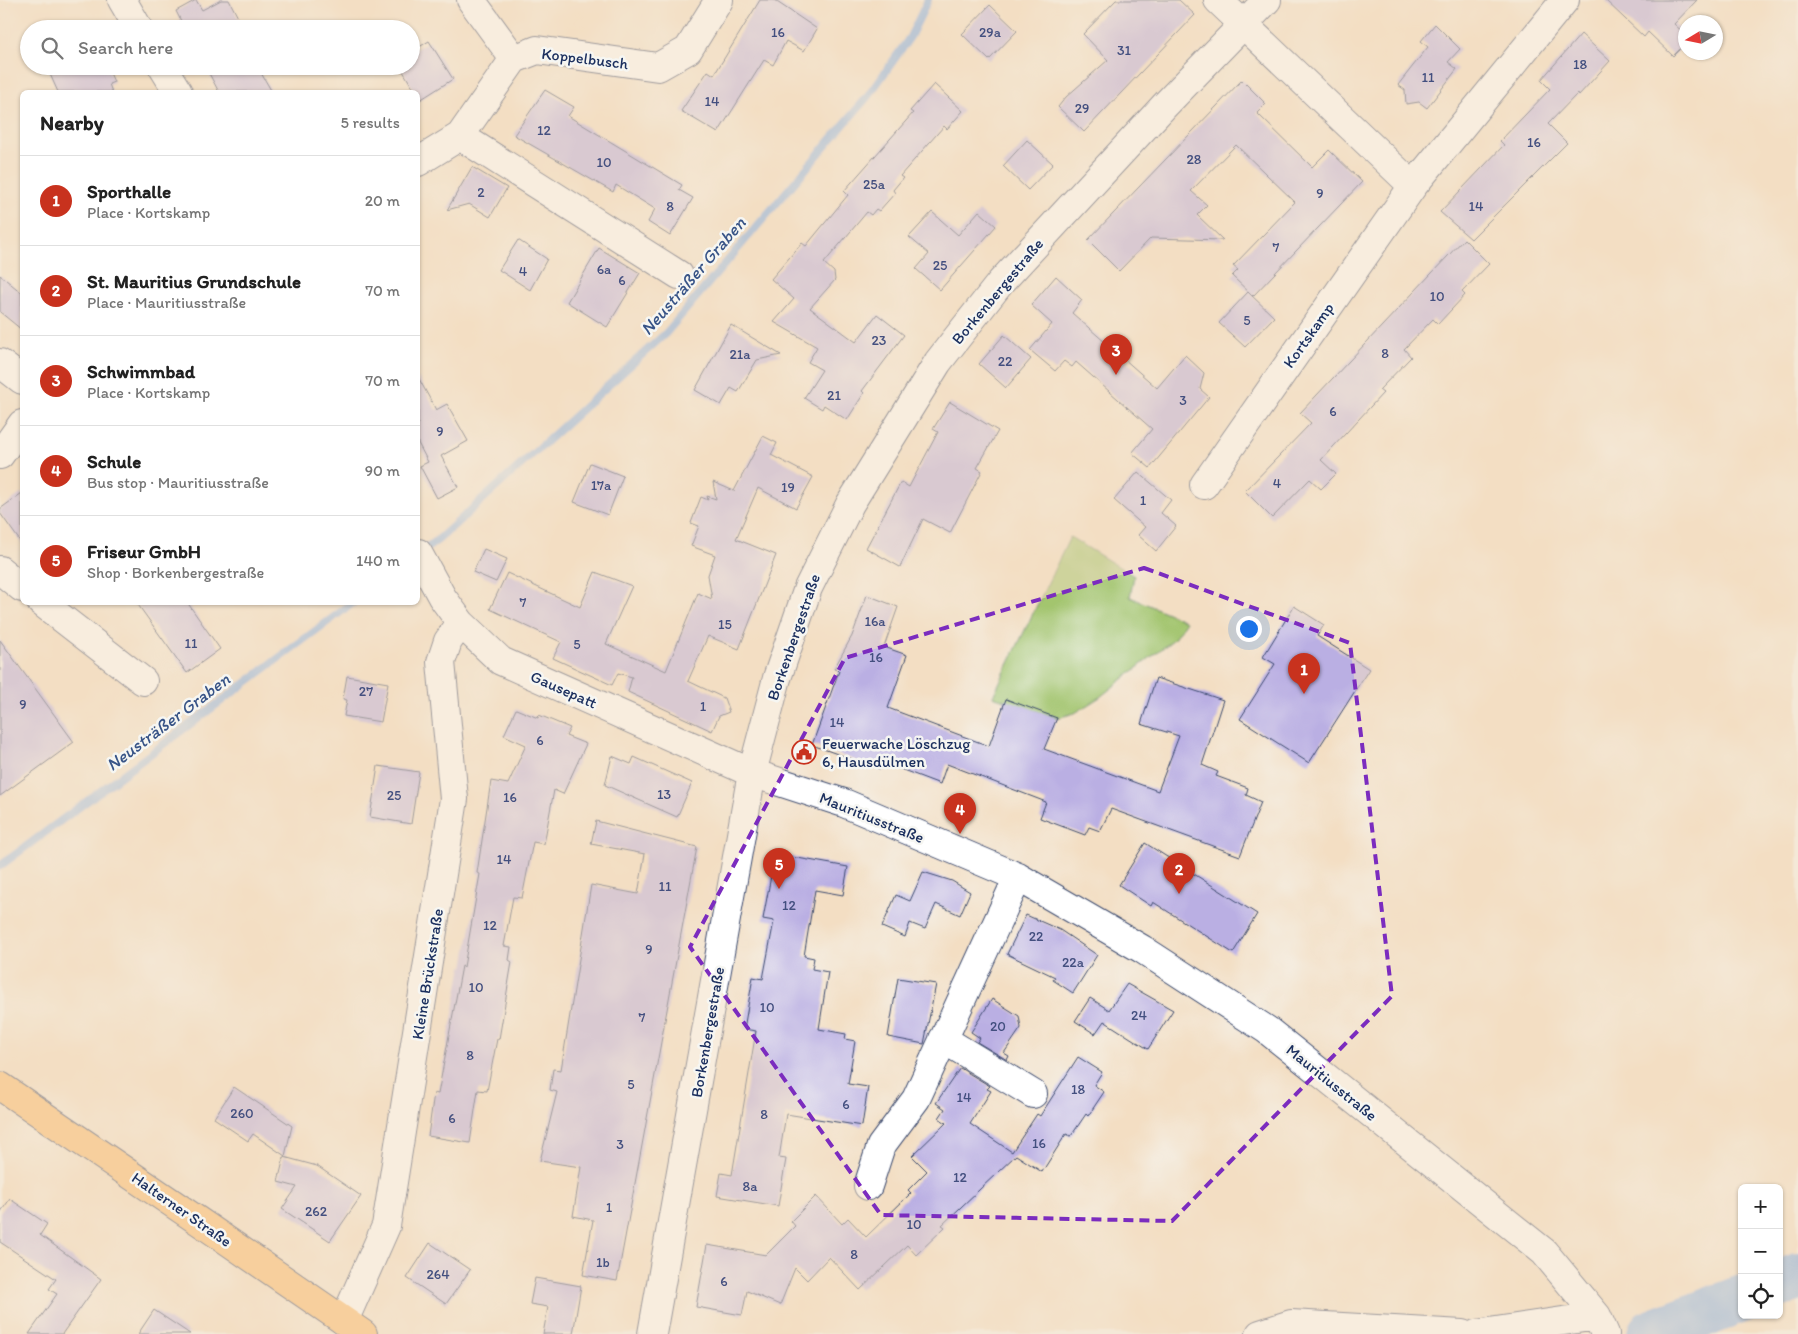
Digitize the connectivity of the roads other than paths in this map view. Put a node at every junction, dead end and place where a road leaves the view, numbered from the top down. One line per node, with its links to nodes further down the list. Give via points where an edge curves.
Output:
1 (122, 0): 7 (street)
2 (471, 0): 9 (street)
3 (720, 0): 9 (street, Koppelbusch, via 688,50 658,67 537,50)
4 (1218, 0): 8 (street)
5 (1267, 0): 8 (street, Borkenbergestraße)
6 (1565, 0): 14 (street, Kortskamp)
7 (134, 20)
8 (1243, 25): 14 (street); 27 (street, Borkenbergestraße, via 1001,282 938,362 850,504 808,588 777,678)
9 (514, 59): 12 (street)
10 (168, 75): 11 (street)
11 (177, 90)
12 (460, 136): 13 (street); 15 (street)
13 (420, 161)
14 (1413, 186): 20 (street, Kortskamp)
15 (679, 275)
16 (0, 363): 17 (street)
17 (20, 378)
18 (20, 427): 19 (street)
19 (0, 456)
20 (1204, 485)
21 (423, 563): 25 (street, Gausepatt)
22 (0, 570): 23 (street)
23 (20, 586)
24 (46, 605): 26 (street)
25 (461, 623): 27 (street, Gausepatt, via 500,660); 33 (street, Kleine Brückstraße, via 448,641 442,662 454,799 388,1216)
26 (143, 681)
27 (752, 773): 28 (street, Mauritiusstraße, via 844,803); 35 (street, Borkenbergestraße)
28 (1018, 877): 29 (street); 34 (street, Mauritiusstraße, via 1142,949 1267,1030 1544,1252)
29 (943, 1038): 31 (street); 32 (street, via 916,1099 881,1146)
30 (0, 1086): 33 (main road, Halterner Straße)
31 (1033, 1094)
32 (868, 1186)
33 (354, 1327)
34 (1602, 1327): 38 (street)
35 (652, 1334)
36 (1260, 1334): 37 (street, via 1291,1324)
37 (1462, 1334)
38 (1476, 1334)

